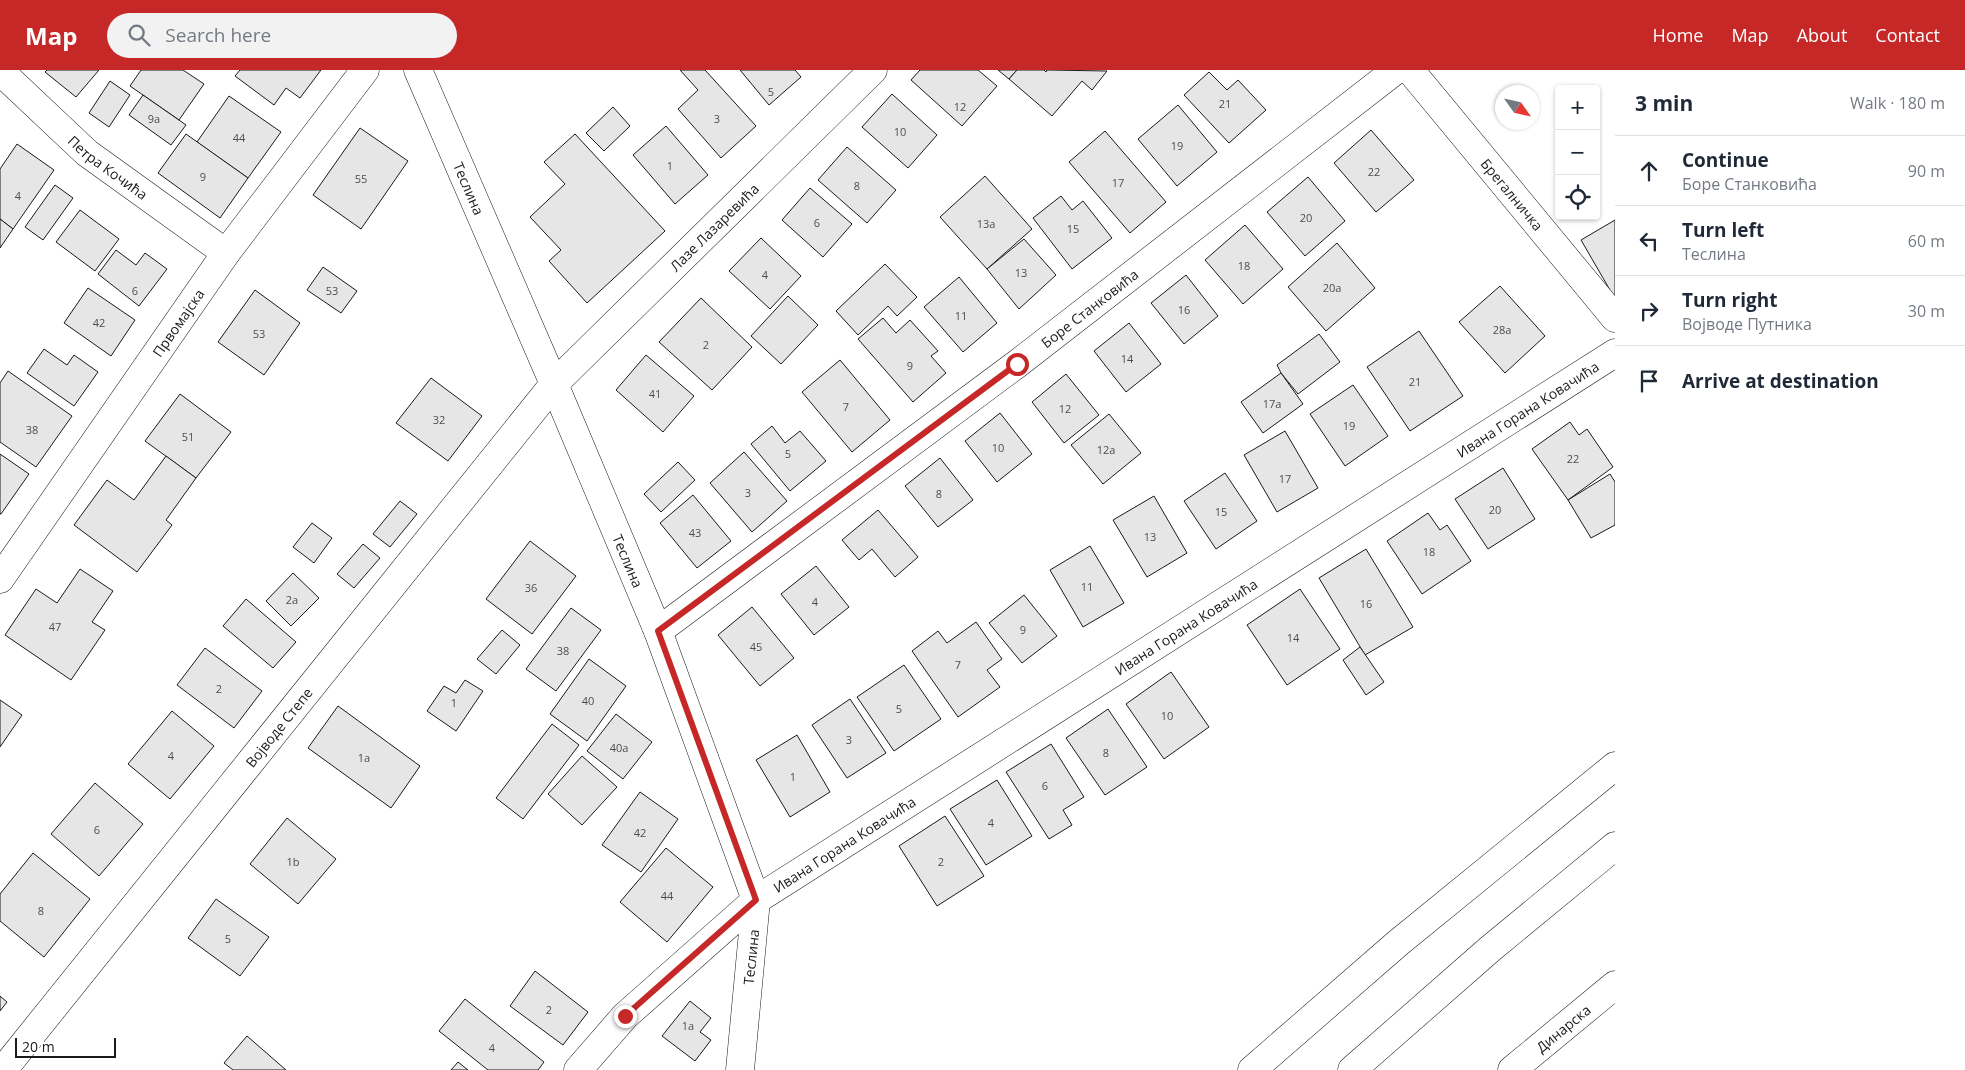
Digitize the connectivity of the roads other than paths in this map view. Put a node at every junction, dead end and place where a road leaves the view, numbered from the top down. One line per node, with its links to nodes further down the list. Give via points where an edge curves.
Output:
1 (365, 70): 7 (main road, Првомајска)
2 (418, 70): 10 (main road, Теслина)
3 (873, 70): 10 (main road, Лазе Лазаревића)
4 (1396, 70): 12 (main road, Боре Станковића, via 1017,364)
5 (1410, 70): 8 (main road, Брегалничка)
6 (0, 71): 7 (main road, Петра Кочића, via 87,153)
7 (226, 253): 11 (main road, Првомајска)
8 (1615, 318)
9 (1615, 353): 15 (main road, Ивана Горана Ковачића)
10 (554, 384): 12 (main road, Теслина); 17 (main road, Војводе Степе)
11 (0, 579)
12 (658, 631): 15 (main road, Теслина)
13 (1615, 766): 20 (main road, via 1398,943)
14 (1615, 846): 21 (main road, via 1490,948)
15 (756, 900): 18 (main road, Ивана Горана Ковачића, via 625,1016); 19 (main road, Теслина)
16 (1615, 985): 22 (main road, Динарска)
17 (3, 1070)
18 (578, 1070)
19 (740, 1070)
20 (1252, 1070)
21 (1352, 1070)
22 (1512, 1070)

